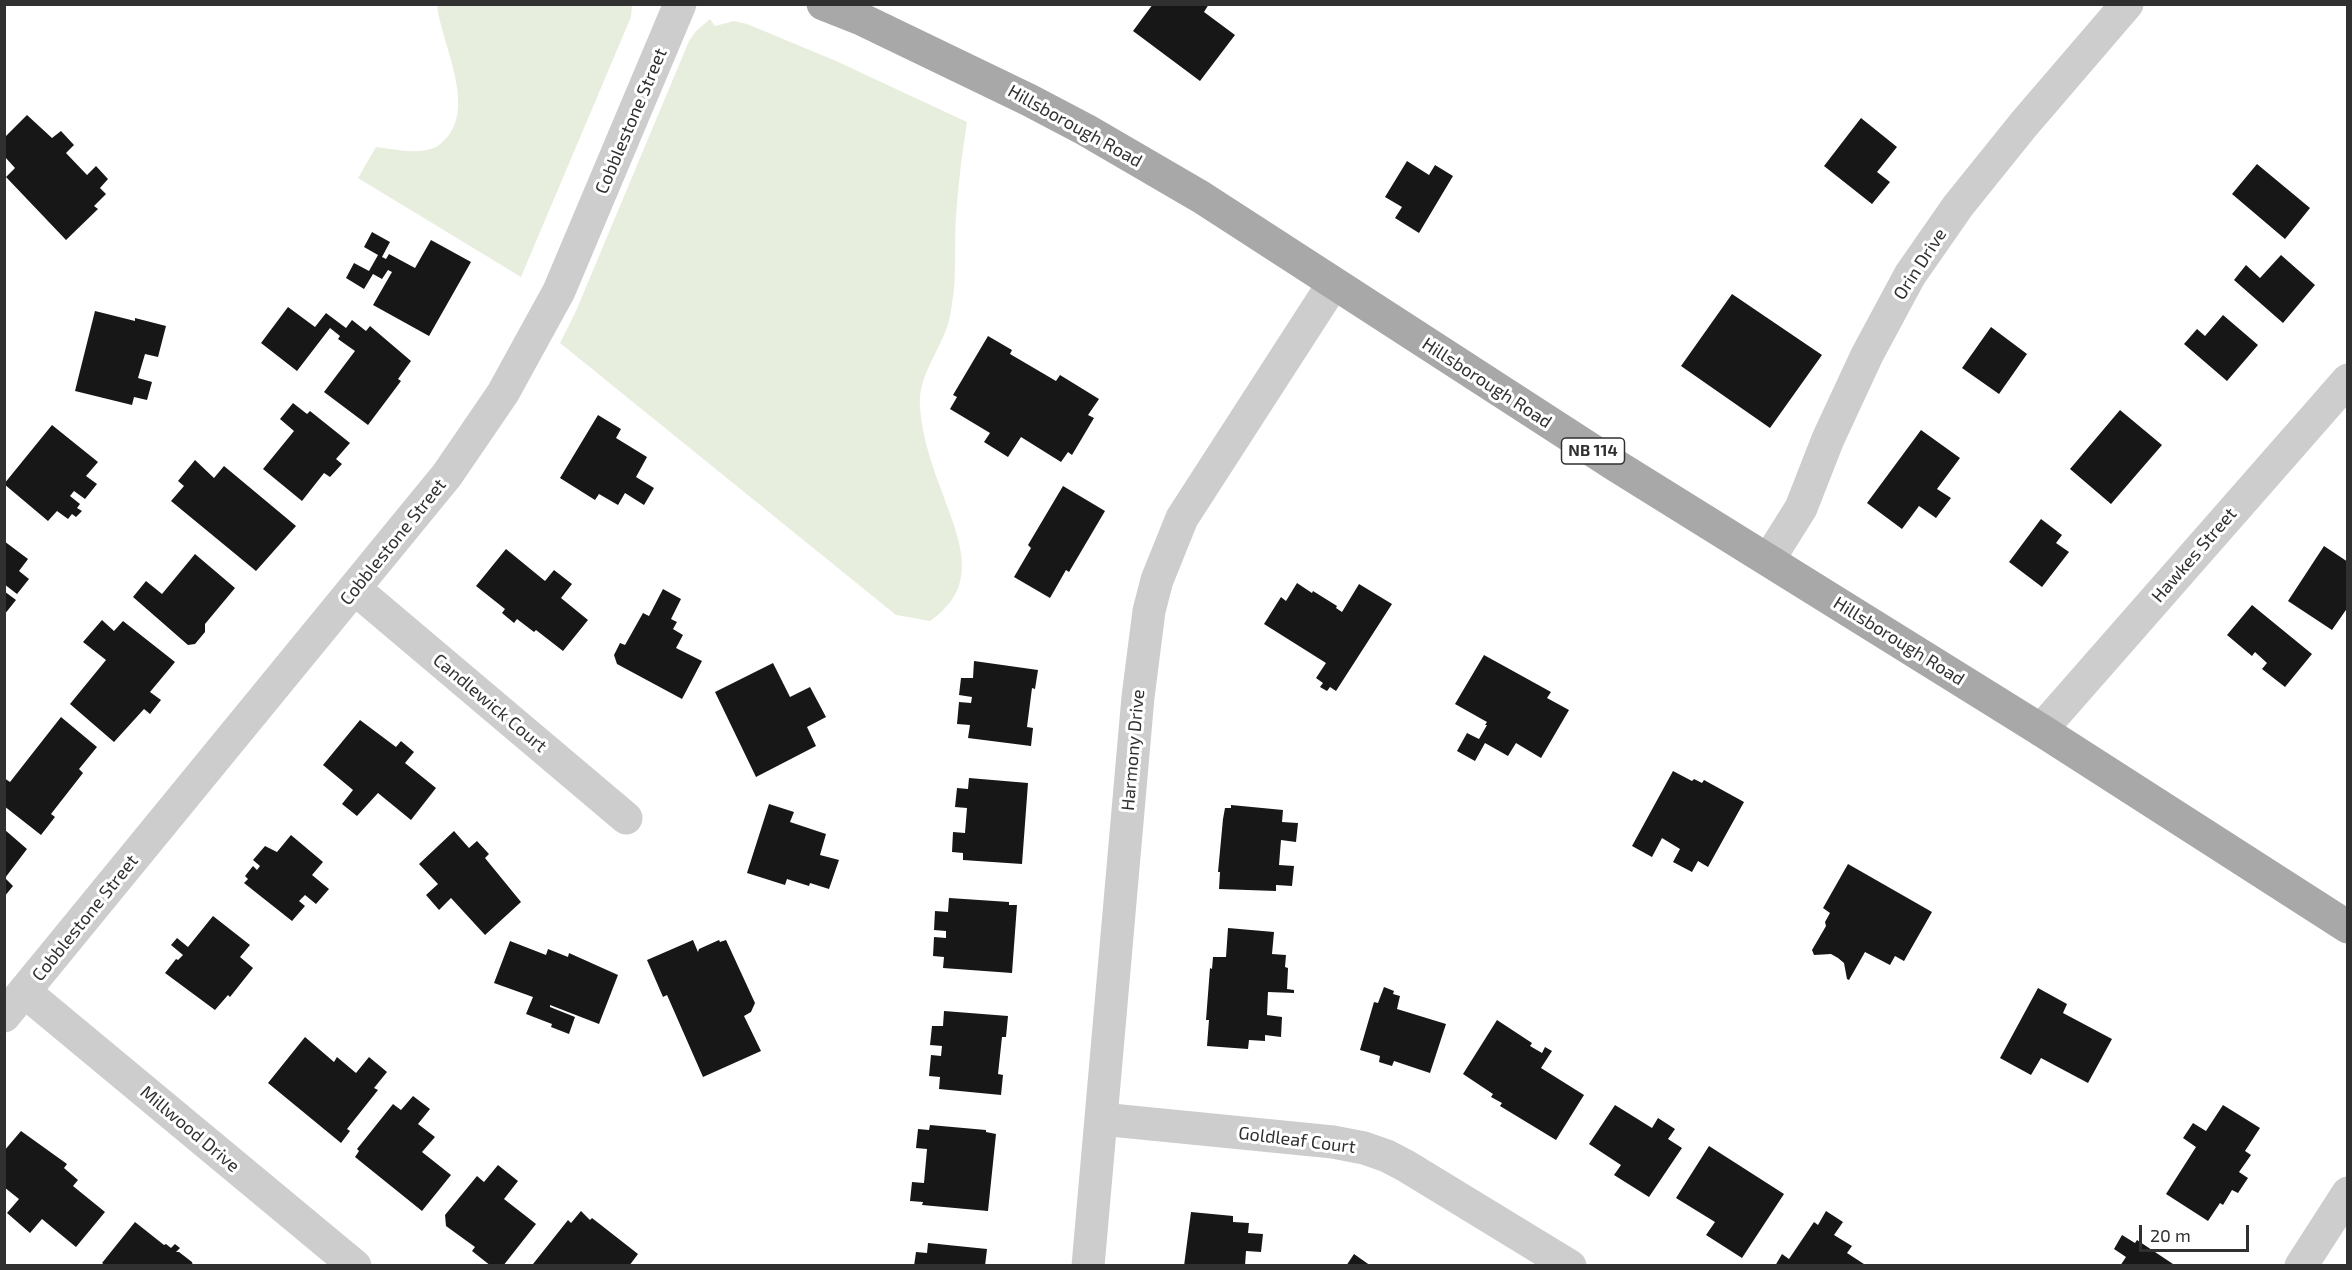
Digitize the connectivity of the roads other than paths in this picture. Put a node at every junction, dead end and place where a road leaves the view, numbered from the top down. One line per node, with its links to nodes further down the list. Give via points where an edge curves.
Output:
1 (680, 4): 7 (street, Cobblestone Street, via 559,291 531,344 453,467)
2 (823, 4): 4 (main road, Hillsborough Road / NB 114, via 968,69 1086,130 1201,197)
3 (2127, 4): 6 (street, Orin Drive, via 1958,206 1910,275 1867,355 1801,508)
4 (1333, 284): 6 (main road, Hillsborough Road / NB 114); 12 (street, Harmony Drive, via 1182,519 1157,580 1140,673)
5 (2348, 380): 8 (street, Hawkes Street)
6 (1769, 560): 8 (main road, Hillsborough Road / NB 114)
7 (355, 589): 9 (street, Candlewick Court); 11 (street, Cobblestone Street)
8 (2041, 730): 10 (main road, Hillsborough Road / NB 114)
9 (626, 818)
10 (2348, 927)
11 (15, 1004): 14 (street, Millwood Drive)
12 (1101, 1119): 15 (street, Harmony Drive); 16 (street, Goldleaf Court, via 1364,1148 1431,1179)
13 (2348, 1193): 17 (street)
14 (355, 1266)
15 (1088, 1266)
16 (1570, 1266)
17 (2301, 1266)

